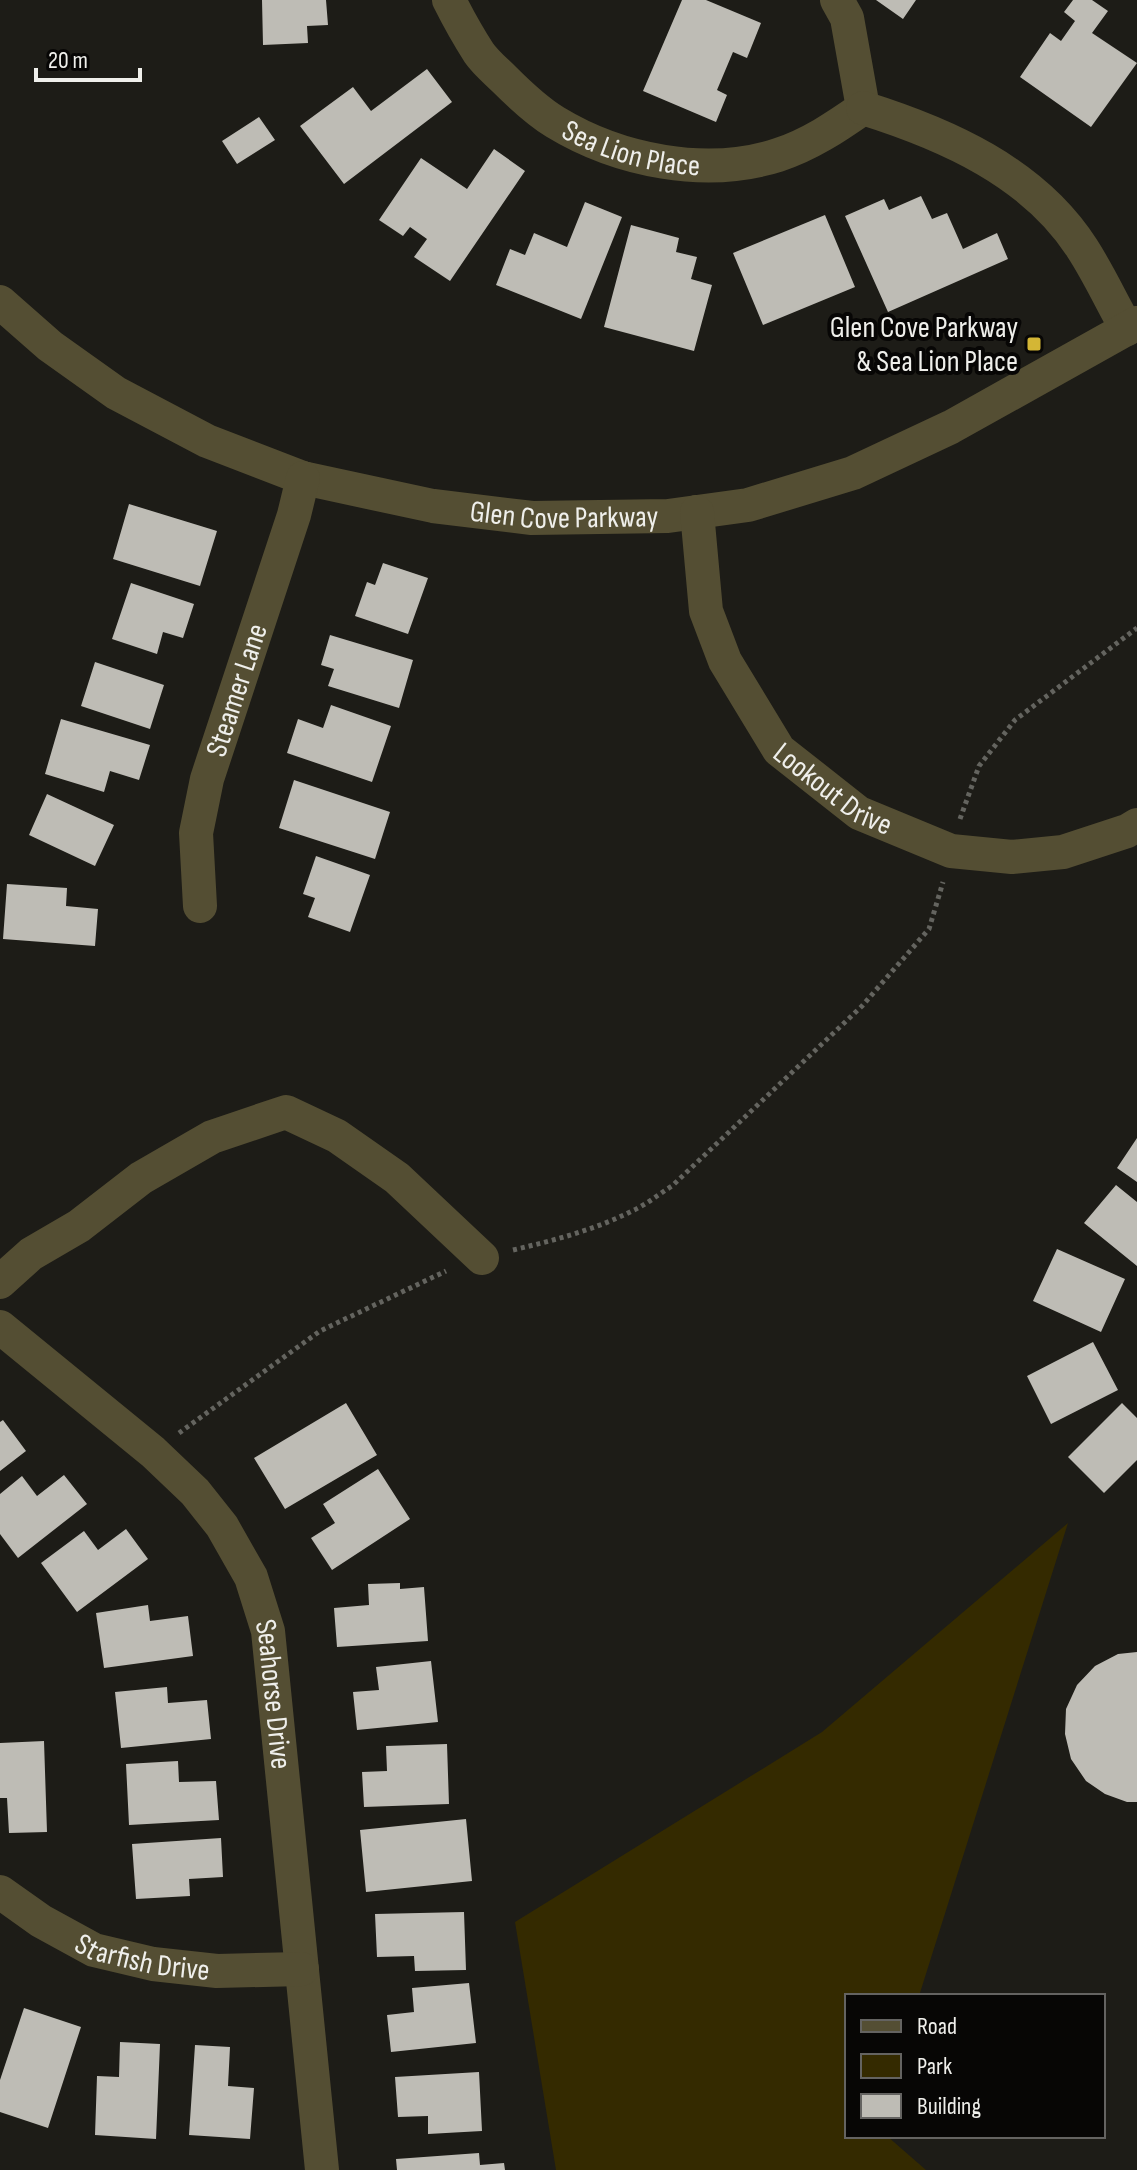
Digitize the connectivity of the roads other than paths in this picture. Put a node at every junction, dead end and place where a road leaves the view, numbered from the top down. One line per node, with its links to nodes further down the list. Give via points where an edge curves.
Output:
1 (449, 0): 3 (street, Sea Lion Place, via 480,55 552,120 609,148 655,160 705,167 777,156)
2 (837, 0): 3 (street, via 847,18)
3 (863, 108): 5 (street, via 914,124 965,149 1035,193 1081,247)
4 (0, 302): 6 (street, Glen Cove Parkway, via 116,393 207,441)
5 (1132, 326): 7 (street, Glen Cove Parkway, via 951,427 853,473 748,505)
6 (303, 478): 7 (street, Glen Cove Parkway, via 433,506 532,518); 9 (street, Steamer Lane, via 207,779 196,833)
7 (697, 512): 8 (street, Lookout Drive, via 706,611 725,661 779,750 859,813 951,851 1012,857 1063,852)
8 (1137, 825)
9 (200, 906)
10 (482, 1258): 11 (street, via 397,1178 337,1136 286,1112 212,1137 141,1178 79,1226 31,1254)
11 (0, 1282)
12 (0, 1327): 14 (street, Seahorse Drive, via 195,1492 251,1577 268,1631)
13 (0, 1892): 14 (street, Starfish Drive, via 94,1950 217,1971)
14 (302, 1969): 15 (street, Seahorse Drive)
15 (322, 2170)

